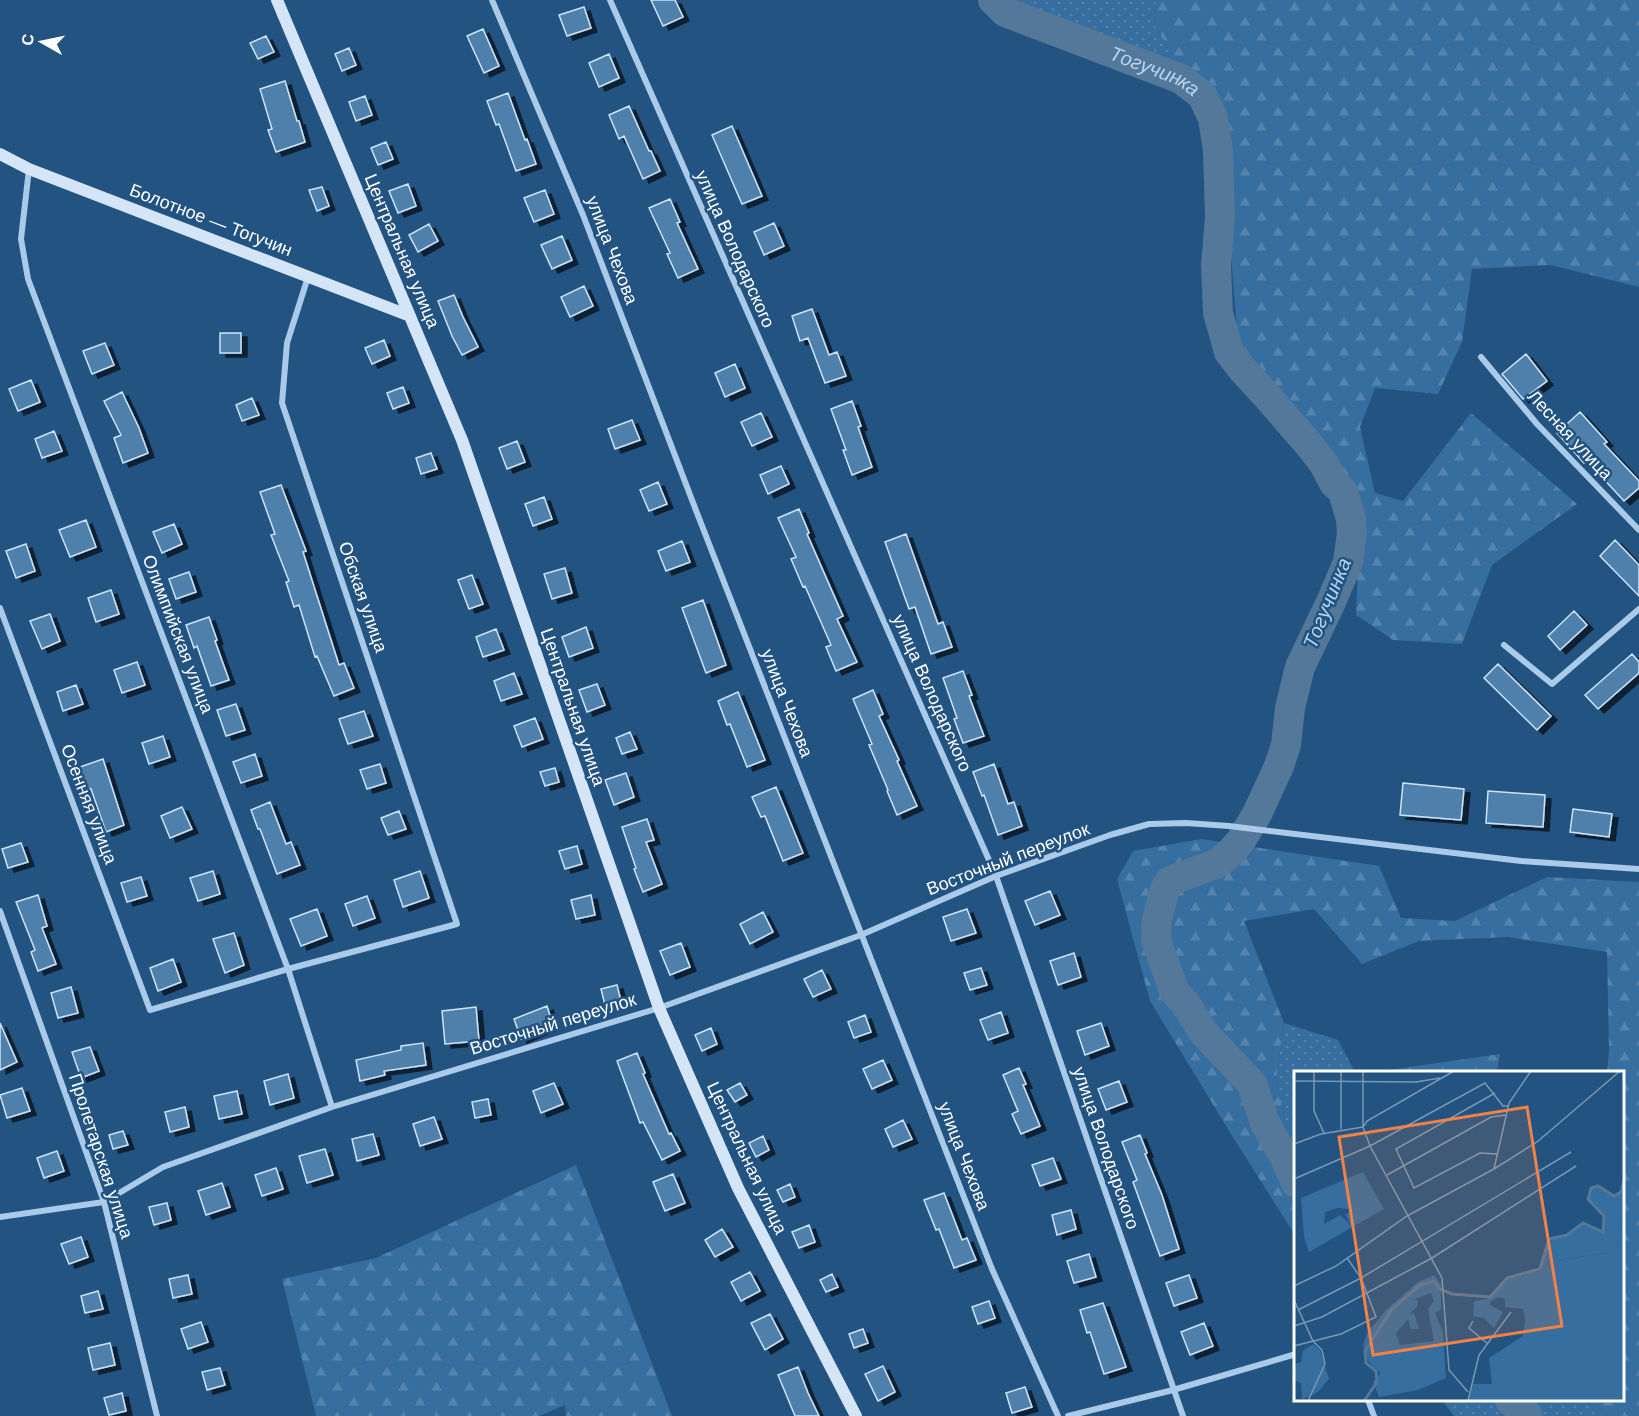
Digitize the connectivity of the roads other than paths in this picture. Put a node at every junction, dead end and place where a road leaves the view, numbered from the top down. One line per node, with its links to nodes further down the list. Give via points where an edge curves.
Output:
1 (277, 0): 7 (main road, Центральная улица)
2 (492, 0): 16 (street, улица Чехова, via 583,215)
3 (610, 0): 14 (street, улица Володарского)
4 (0, 154): 5 (main road, Болотное — Тогучин)
5 (29, 169): 6 (main road, Болотное — Тогучин); 17 (street, Олимпийская улица, via 21,239 28,279)
6 (308, 276): 7 (main road, Болотное — Тогучин); 17 (street, Обская улица, via 287,343 282,403 457,924)
7 (410, 316): 18 (main road, Центральная улица, via 462,441)
8 (1481, 357): 9 (street, Лесная улица, via 1537,424)
9 (1639, 530)
10 (0, 608): 17 (street, Осенняя улица, via 150,1010)
11 (1639, 609): 12 (street, via 1552,684)
12 (1504, 645)
13 (1639, 870): 14 (street, Восточный переулок, via 1521,861 1186,823 1149,824)
14 (996, 876): 16 (street, Восточный переулок); 23 (street, улица Володарского)
15 (0, 910): 20 (street, Пролетарская улица)
16 (861, 935): 18 (street, Восточный переулок); 27 (street, улица Чехова, via 992,1269)
17 (288, 969): 19 (street, Олимпийская улица)
18 (660, 1008): 19 (street, Восточный переулок); 26 (main road, Центральная улица, via 738,1188)
19 (332, 1107): 20 (street, Восточный переулок, via 164,1167)
20 (104, 1202): 21 (street, Восточный переулок); 25 (street, Пролетарская улица)
21 (0, 1217)
22 (1294, 1355): 23 (street)
23 (1173, 1390): 28 (street); 29 (street, улица Володарского)
24 (1368, 1401): 30 (street)
25 (157, 1416)
26 (856, 1416)
27 (1058, 1416)
28 (1068, 1416)
29 (1183, 1416)
30 (1374, 1416)

